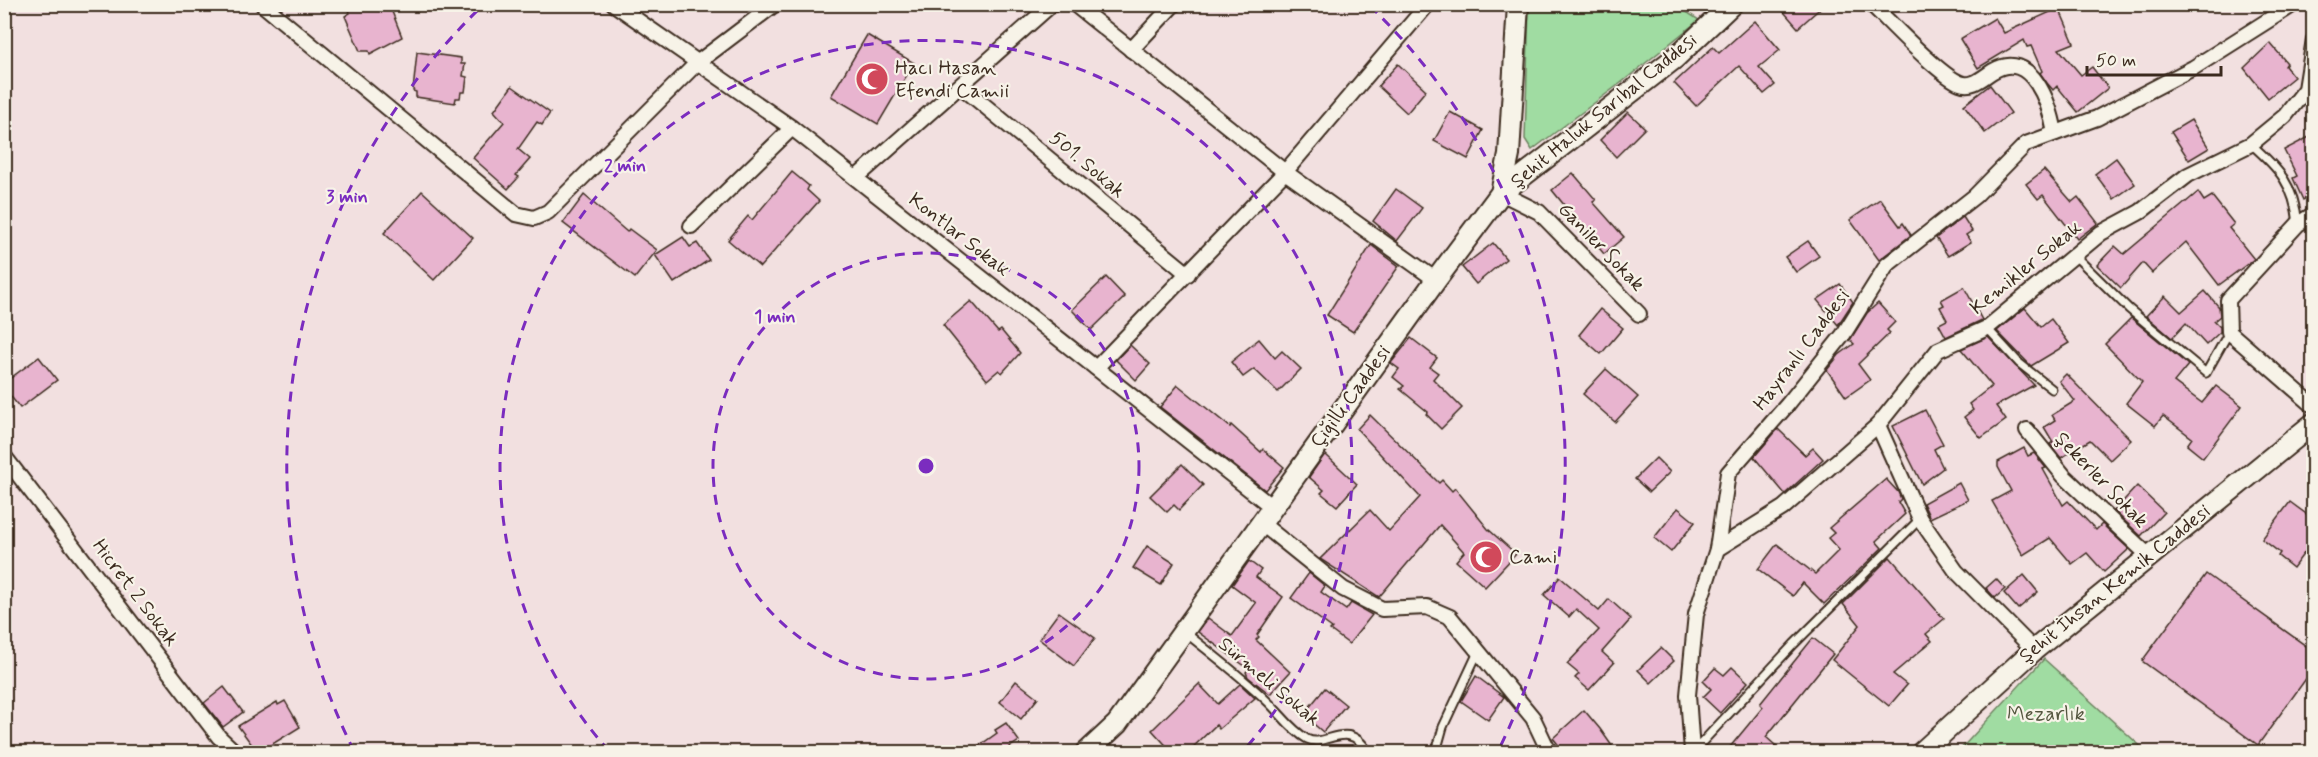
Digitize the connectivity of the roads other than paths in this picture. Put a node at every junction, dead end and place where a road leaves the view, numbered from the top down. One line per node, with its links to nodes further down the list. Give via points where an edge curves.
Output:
1 (262, 4): 14 (street, via 516,214 528,218 548,212)
2 (614, 4): 14 (street, Kontlar Sokak)
3 (775, 4): 14 (street)
4 (1052, 4): 15 (street)
5 (1074, 4): 13 (street)
6 (1174, 4): 13 (street)
7 (1428, 4): 19 (street)
8 (1518, 4): 21 (main road, Çiğilli Caddesi, via 1509,155)
9 (1732, 4): 21 (main road, Şehit Haluk Sarıbal Caddesi, via 1675,58)
10 (1870, 4): 17 (street, via 1944,72 1964,85 2004,66 2013,65 2025,71 2043,91)
11 (2294, 4): 17 (street, Hayranlı Caddesi, via 2193,68 2097,118)
12 (2313, 39): 18 (street, Kemikler Sokak, via 2306,89 2285,116)
13 (1131, 50): 19 (street)
14 (697, 63): 16 (street, Kontlar Sokak)
15 (962, 87): 20 (street); 26 (street, 501. Sokak)
16 (792, 128): 20 (street, Kontlar Sokak); 24 (street)
17 (2055, 133): 40 (street, Hayranlı Caddesi, via 2026,144 1975,196 1887,265 1843,335 1728,473)
18 (2251, 144): 23 (lane, via 2287,183 2294,197); 25 (street, Kemikler Sokak, via 2188,175)
19 (1285, 172): 26 (street); 27 (street)
20 (856, 178): 31 (street, Kontlar Sokak)
21 (1501, 193): 27 (main road, Çiğilli Caddesi); 28 (street, Ganiler Sokak, via 1539,212)
22 (2313, 214): 23 (street)
23 (2298, 224): 30 (street, via 2228,300)
24 (692, 226)
25 (2074, 255): 29 (street, Kemikler Sokak); 30 (lane, via 2160,336 2206,372)
26 (1188, 274): 31 (street)
27 (1436, 280): 38 (main road, Çiğilli Caddesi)
28 (1639, 314)
29 (1987, 328): 32 (lane, via 2019,363); 35 (street, Kemikler Sokak, via 1938,350)
30 (2229, 332): 33 (street)
31 (1096, 368): 38 (street, Kontlar Sokak)
32 (2052, 389)
33 (2313, 406)
34 (2313, 423): 41 (main road, Şehit İhsan Kemik Caddesi)
35 (1878, 425): 39 (street); 40 (street, Kemikler Sokak, via 1783,508)
36 (2027, 430): 41 (street, Şekerler Sokak, via 2064,476)
37 (4, 456): 45 (street, Hicret 2 Sokak)
38 (1266, 515): 42 (main road, Çiğilli Caddesi); 44 (street, Kontlar Sokak, via 1343,589 1382,609 1427,606 1450,616)
39 (1920, 519): 43 (street, via 1956,571); 50 (lane, via 1794,644)
40 (1717, 549): 50 (street, Hayranlı Caddesi, via 1696,614 1688,695)
41 (2149, 556): 43 (main road, Şehit İhsan Kemik Caddesi)
42 (1184, 632): 46 (main road, Çiğilli Caddesi, via 1117,724); 47 (lane, Sürmeli Sokak, via 1310,741 1344,735 1355,739)
43 (2034, 650): 51 (main road, Şehit İhsan Kemik Caddesi)
44 (1478, 652): 48 (lane, via 1443,727); 49 (street, Kontlar Sokak, via 1533,718)
45 (235, 753)
46 (1087, 753)
47 (1368, 753)
48 (1436, 753)
49 (1549, 753)
50 (1693, 753)
51 (1922, 753)

